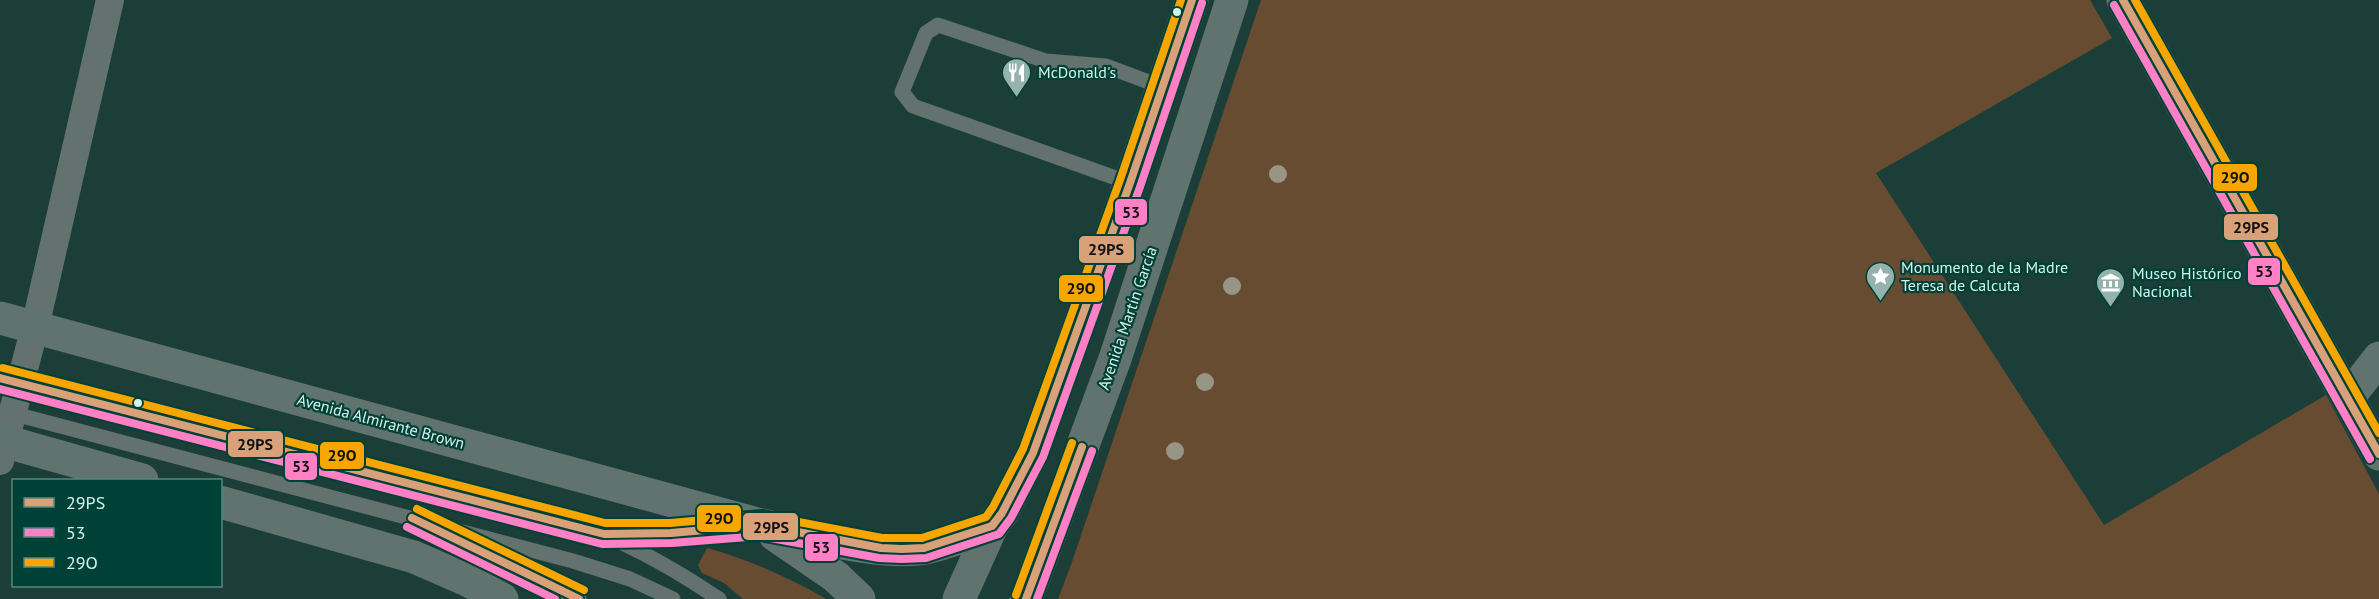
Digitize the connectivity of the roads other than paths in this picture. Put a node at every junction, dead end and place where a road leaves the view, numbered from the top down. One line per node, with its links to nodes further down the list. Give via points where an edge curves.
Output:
1 (110, 0): 8 (street)
2 (1192, 0): 5 (main road)
3 (1232, 0): 28 (main road, Avenida Martín García, via 1116,356)
4 (2123, 0): 11 (main road)
5 (1162, 87): 6 (main road); 6 (lane, via 1106,66 1046,61 938,25 926,33 902,92 913,106)
6 (1130, 183): 20 (main road, via 1033,453)
7 (0, 318): 8 (main road, Avenida Almirante Brown)
8 (35, 327): 10 (street); 19 (main road, Avenida Almirante Brown)
9 (2379, 358): 11 (main road)
10 (10, 381): 12 (street); 21 (lane)
11 (2363, 396): 13 (main road)
12 (4, 434): 14 (main road); 15 (lane)
13 (2379, 454)
14 (139, 479)
15 (222, 479)
16 (222, 479): 18 (lane)
17 (222, 503): 22 (main road, via 414,557)
18 (415, 519): 23 (lane); 24 (lane, via 573,561 630,579)
19 (761, 525): 20 (main road, Avenida Almirante Brown, via 902,549 924,548); 21 (lane); 26 (main road, Avenida Almirante Brown, via 827,570)
20 (992, 526): 27 (main road)
21 (603, 534): 25 (lane, via 672,567)
22 (502, 599)
23 (579, 599)
24 (673, 599)
25 (719, 599)
26 (859, 599)
27 (959, 599)
28 (1026, 599)

